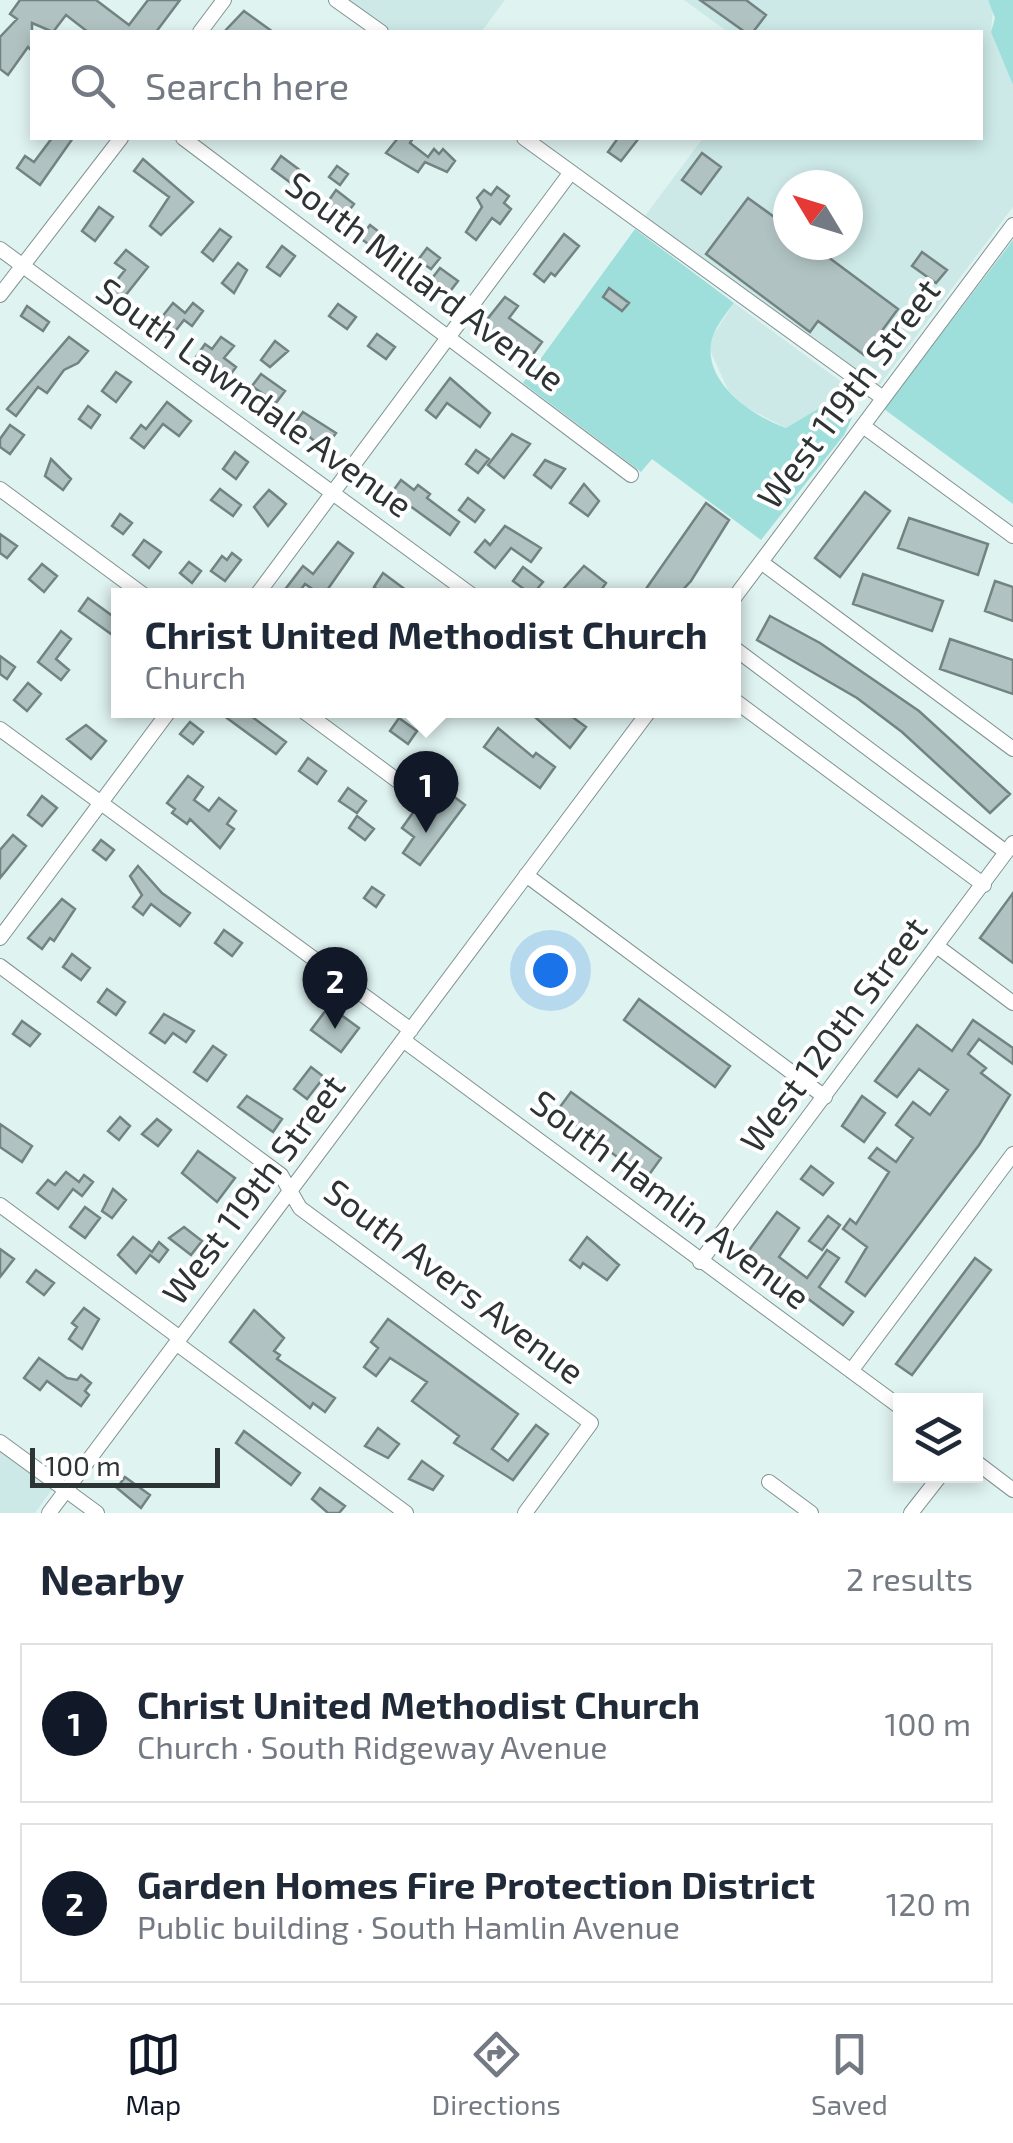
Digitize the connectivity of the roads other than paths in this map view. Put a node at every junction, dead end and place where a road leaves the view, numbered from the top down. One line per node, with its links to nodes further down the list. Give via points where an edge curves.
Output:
1 (224, 0): 3 (street)
2 (336, 0): 4 (street)
3 (202, 30)
4 (378, 30)
5 (119, 140): 11 (street)
6 (186, 140): 13 (street, South Millard Avenue)
7 (527, 140): 8 (street)
8 (571, 172): 13 (street); 14 (street)
9 (1013, 225): 14 (street, West 119th Street)
10 (0, 249): 11 (street, South Lawndale Avenue)
11 (22, 265): 12 (street); 18 (street, South Lawndale Avenue)
12 (0, 294)
13 (448, 339): 16 (street, South Millard Avenue); 18 (street)
14 (883, 398): 15 (street, West 119th Street)
15 (863, 426): 19 (street); 20 (street, West 119th Street)
16 (632, 474)
17 (0, 488): 21 (street)
18 (332, 493): 22 (street); 23 (street, South Lawndale Avenue)
19 (1013, 536)
20 (761, 562): 24 (street, West 119th Street); 31 (street)
21 (134, 588)
22 (262, 588)
23 (461, 588)
24 (741, 589)
25 (741, 653): 34 (street)
26 (741, 705): 36 (street)
27 (164, 718): 33 (street)
28 (313, 718): 32 (street)
29 (644, 718): 35 (street, West 119th Street)
30 (0, 729): 33 (street, South Hamlin Avenue)
31 (1013, 750)
32 (398, 781)
33 (101, 802): 37 (street); 41 (street, South Hamlin Avenue)
34 (1010, 848): 36 (street, West 120th Street)
35 (526, 876): 41 (street, West 119th Street); 42 (street)
36 (984, 885): 38 (street, West 120th Street)
37 (0, 938)
38 (938, 947): 40 (street); 42 (street, West 120th Street)
39 (0, 966): 44 (street, South Avers Avenue, via 281,1175)
40 (1013, 1003)
41 (407, 1035): 44 (street, West 119th Street); 46 (street, South Hamlin Avenue)
42 (825, 1097): 46 (street, West 120th Street)
43 (1013, 1154): 48 (street)
44 (290, 1191): 47 (street, West 119th Street); 59 (street, South Avers Avenue, via 300,1208 591,1423)
45 (0, 1206): 47 (street)
46 (700, 1262): 48 (street, South Hamlin Avenue)
47 (178, 1340): 54 (street, West 119th Street); 58 (street)
48 (851, 1370): 49 (street, South Hamlin Avenue)
49 (893, 1402)
50 (0, 1442): 54 (street)
51 (983, 1467): 55 (street)
52 (769, 1482): 60 (street)
53 (935, 1483): 61 (street)
54 (66, 1490): 56 (street, West 119th Street); 57 (street)
55 (1013, 1490)
56 (49, 1513)
57 (96, 1513)
58 (406, 1513)
59 (525, 1513)
60 (811, 1513)
61 (911, 1513)

